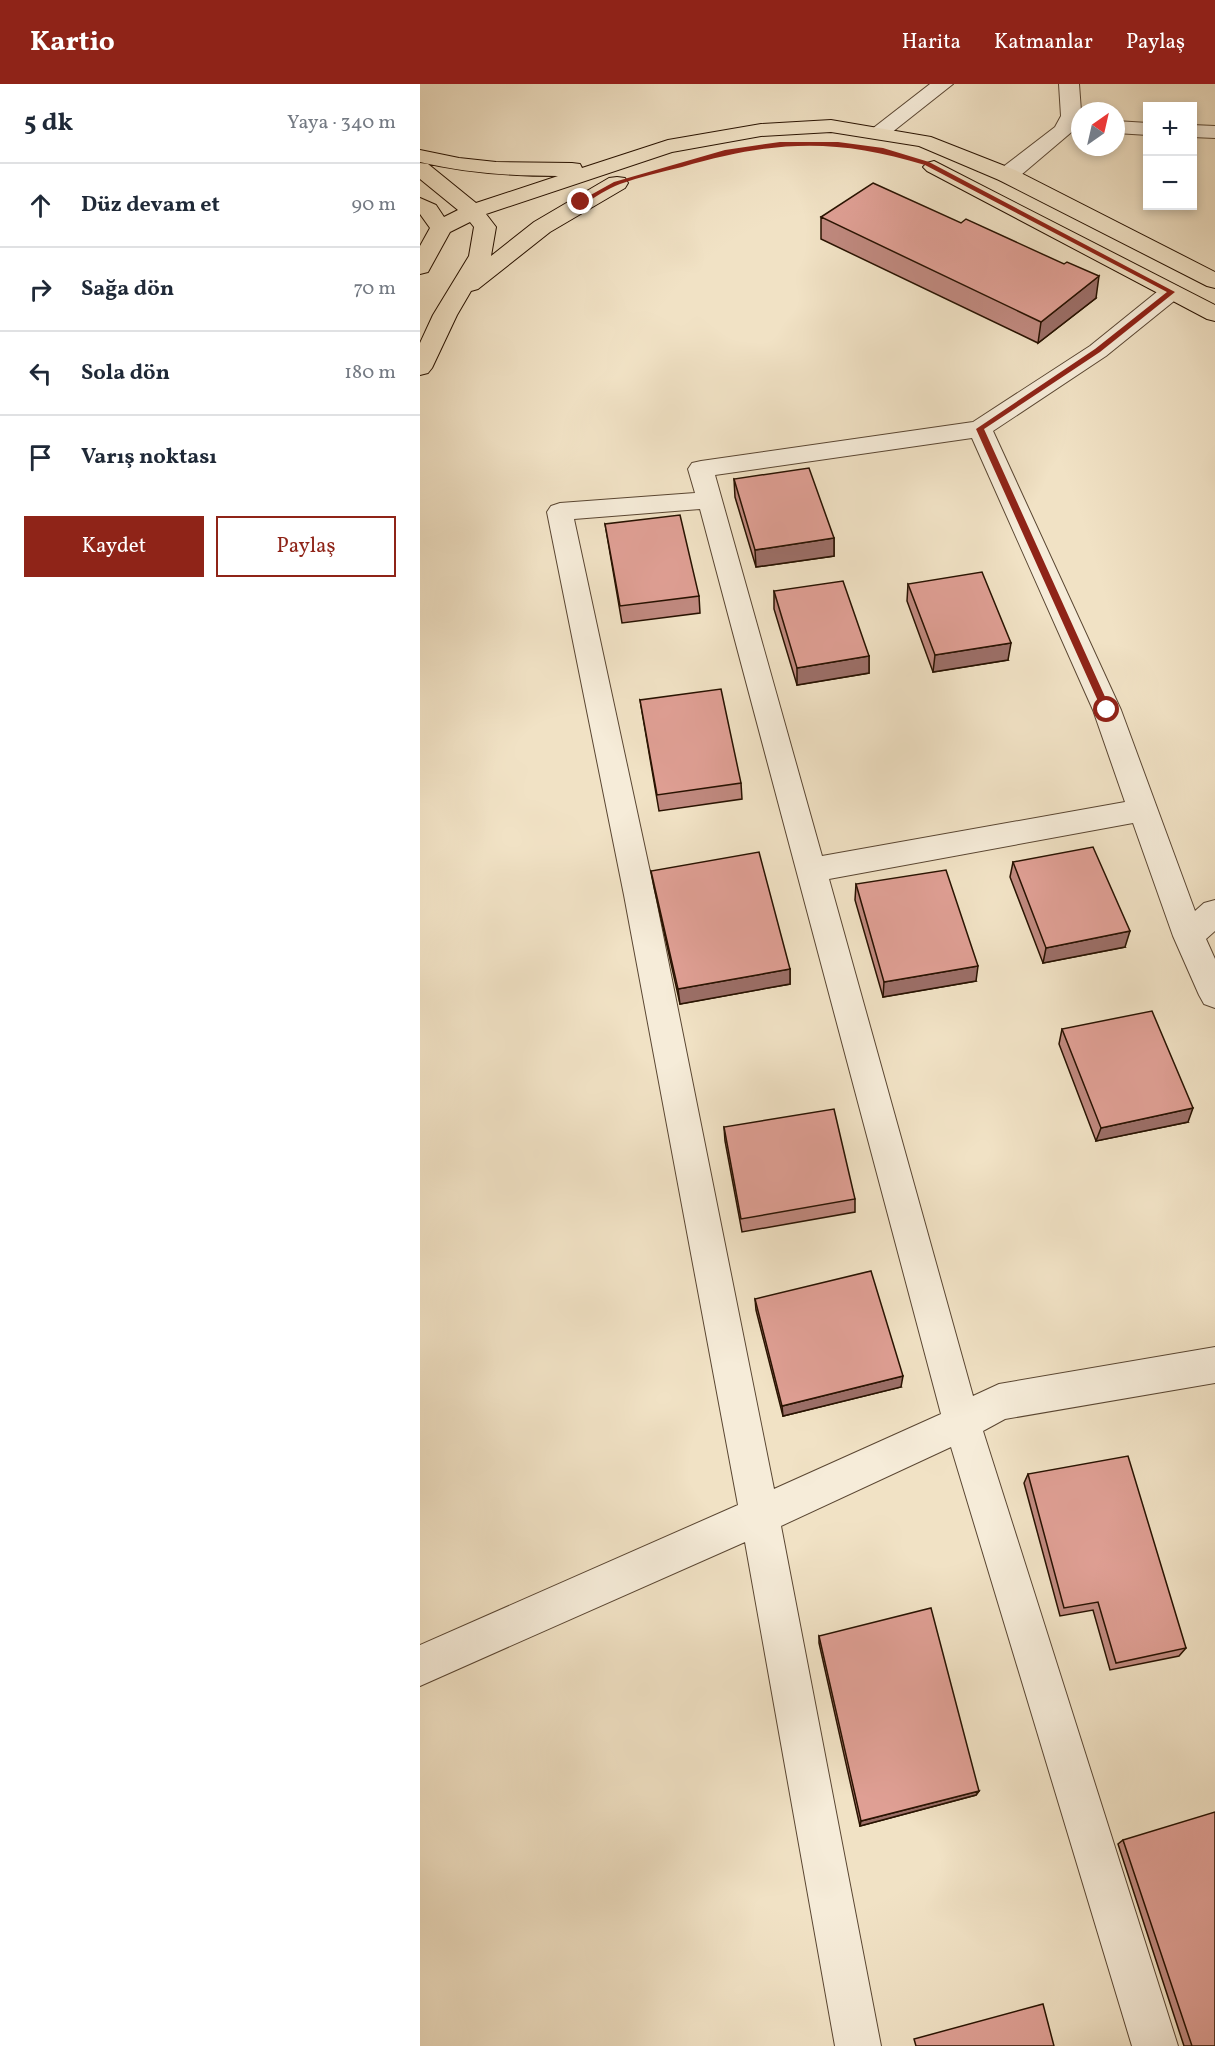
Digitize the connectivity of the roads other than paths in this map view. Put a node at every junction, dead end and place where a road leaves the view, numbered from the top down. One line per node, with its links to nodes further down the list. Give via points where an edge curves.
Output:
1 (943, 84): 9 (street)
2 (1070, 84): 3 (street)
3 (1071, 116)
4 (1071, 126): 13 (street)
5 (1125, 128): 6 (street)
6 (1143, 129)
7 (1197, 131): 8 (street)
8 (1215, 132)
9 (879, 133): 11 (main road, via 831,126 761,130 668,146); 13 (main road, via 924,141)
10 (420, 156): 11 (main road, via 453,165 500,170 575,169)
11 (624, 161): 16 (main road)
12 (420, 169): 16 (main road)
13 (1006, 175): 19 (main road)
14 (617, 183): 16 (main road); 20 (main road, via 725,152 780,144 838,144 883,150 946,172); 21 (main road, via 542,227)
15 (420, 205): 17 (main road)
16 (479, 219): 17 (main road); 21 (main road, via 480,256)
17 (441, 228): 18 (main road)
18 (420, 267)
19 (1215, 281)
20 (1171, 292): 22 (main road); 24 (street, via 1098,351)
21 (457, 294): 23 (main road)
22 (1215, 314)
23 (420, 368)
24 (980, 429): 25 (street, via 701,469); 26 (street, via 1107,710)
25 (710, 501): 27 (street); 33 (street, via 560,512 628,827)
26 (1142, 810): 27 (street); 29 (street)
27 (812, 870): 32 (street)
28 (1215, 912): 29 (street)
29 (1189, 936): 30 (street)
30 (1215, 995)
31 (1215, 1365): 32 (street, via 999,1402)
32 (962, 1423): 33 (street); 36 (street)
33 (761, 1515): 34 (street); 35 (street)
34 (420, 1666)
35 (858, 2046)
36 (1155, 2046)

